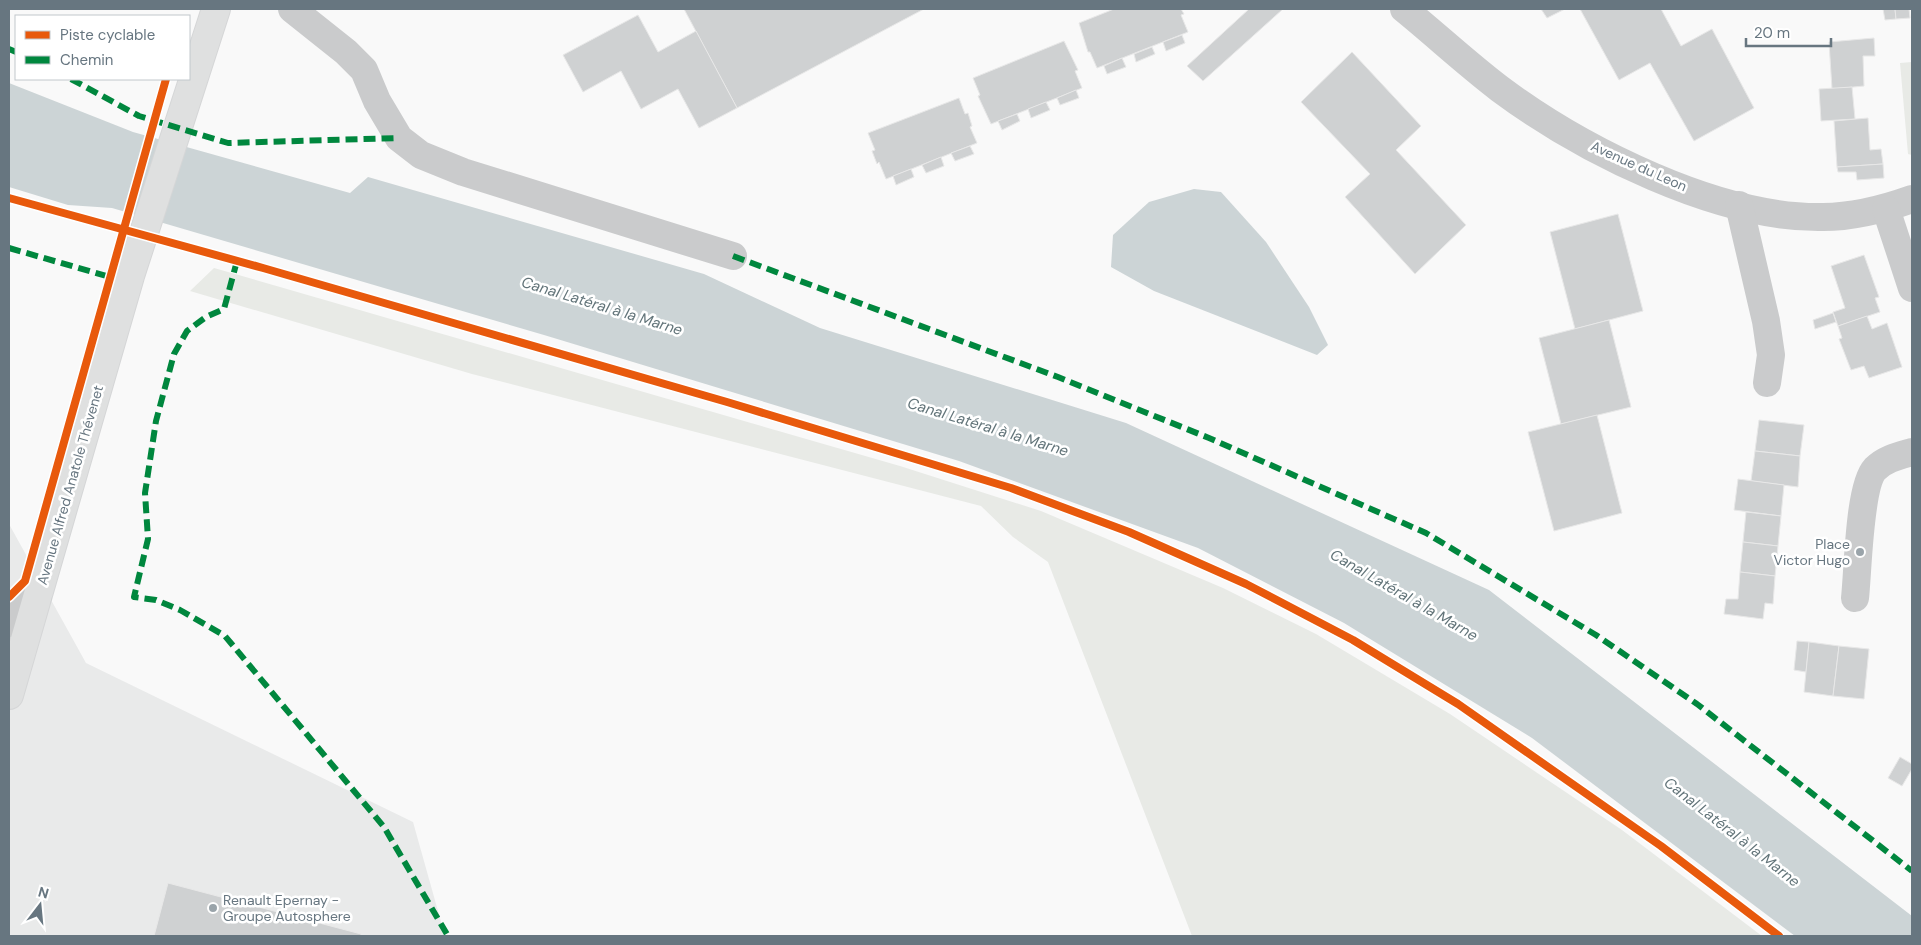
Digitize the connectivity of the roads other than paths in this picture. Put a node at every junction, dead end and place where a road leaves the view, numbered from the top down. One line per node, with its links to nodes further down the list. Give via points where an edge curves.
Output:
1 (292, 9): 7 (street, via 364,70 377,101 399,138 421,155 463,172)
2 (1404, 9): 5 (street, Avenue du Leon, via 1500,88 1547,121 1654,175)
3 (216, 10): 13 (main road, Avenue Alfred Anatole Thévenet, via 130,276)
4 (1912, 199): 6 (street, Avenue du Leon)
5 (1738, 205): 6 (street, Avenue du Leon, via 1774,213 1824,217); 9 (street, via 1766,321 1771,355)
6 (1886, 209): 8 (street)
7 (733, 256)
8 (1912, 288)
9 (1768, 383)
10 (1912, 452): 11 (street)
11 (1884, 461): 12 (street); 14 (street, via 1872,471 1865,488)
12 (1912, 464)
13 (38, 596): 15 (street); 16 (main road, Avenue Alfred Anatole Thévenet)
14 (1855, 598)
15 (9, 623)
16 (9, 695)

